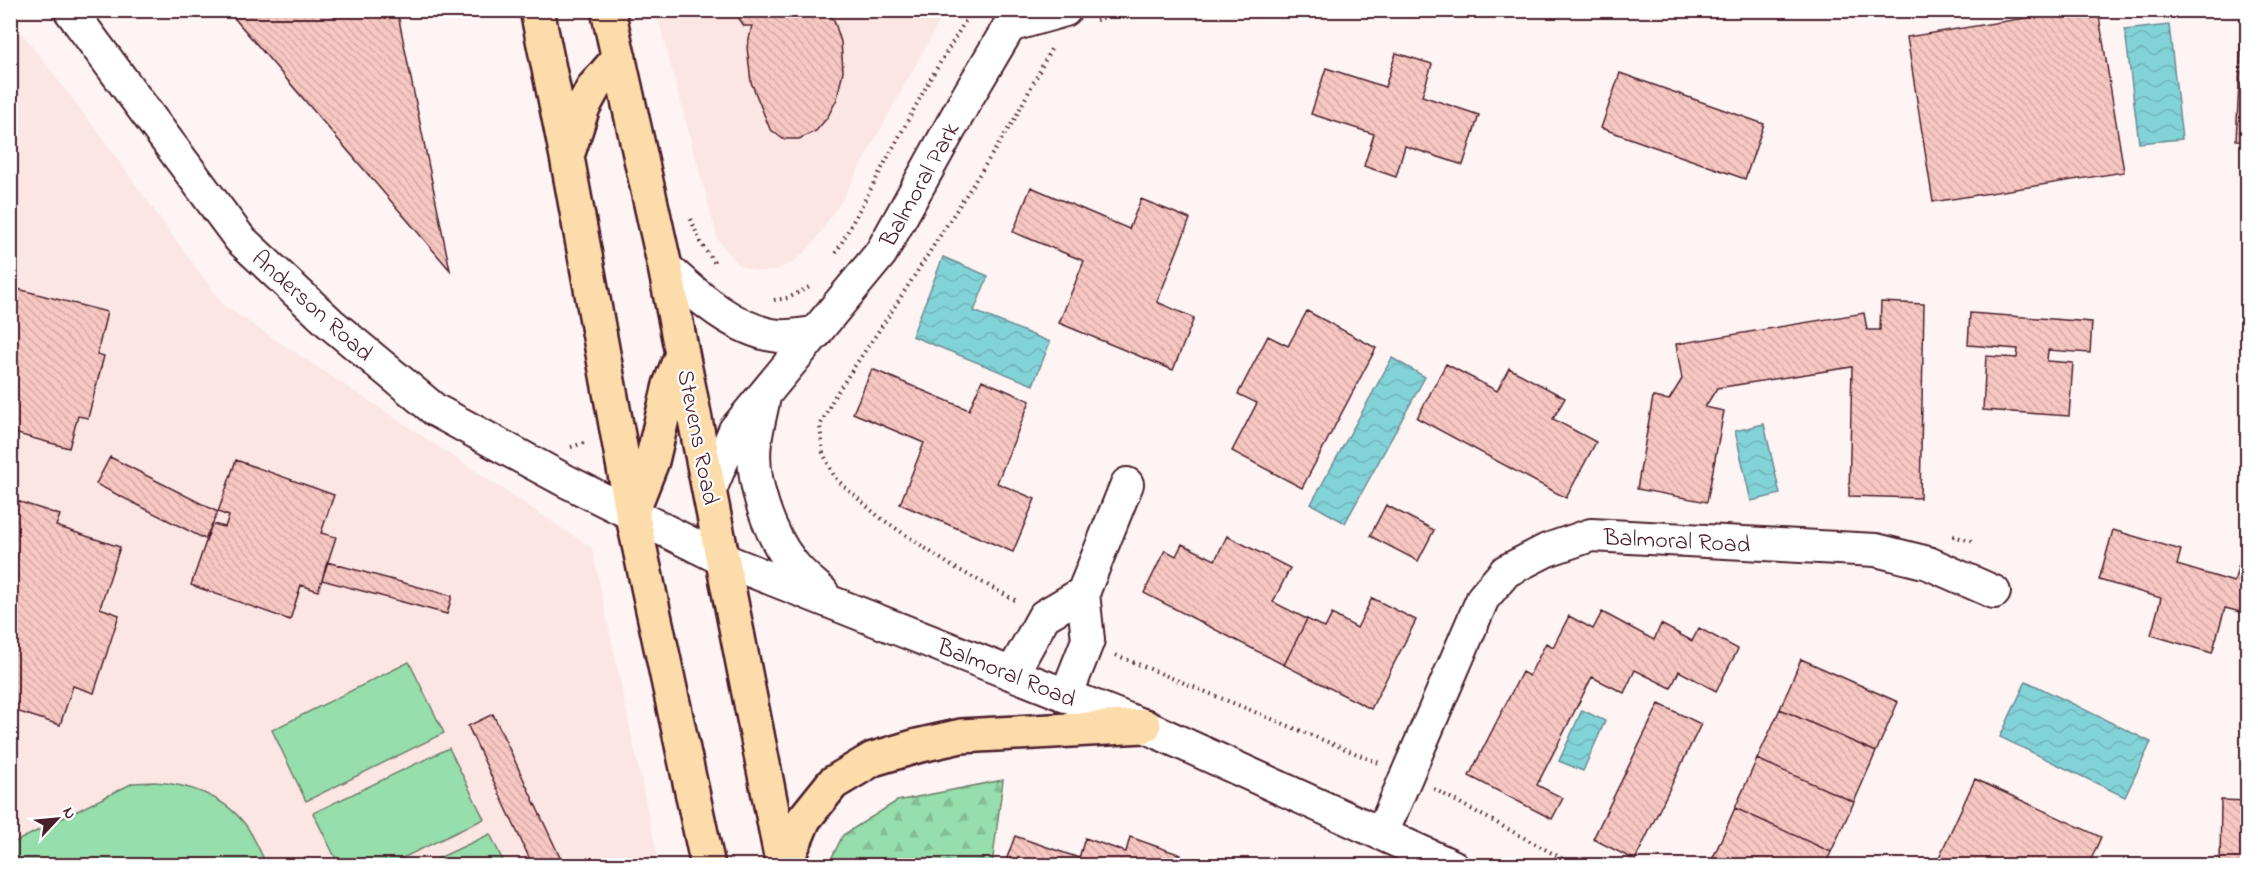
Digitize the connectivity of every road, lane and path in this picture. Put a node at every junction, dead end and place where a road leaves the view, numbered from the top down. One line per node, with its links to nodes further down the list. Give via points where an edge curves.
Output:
1 (70, 10): 21 (street, Anderson Road, via 240,239 330,323 435,410)
2 (537, 10): 9 (main road)
3 (608, 10): 8 (main road, Stevens Road)
4 (972, 10): 11 (path)
5 (1065, 10): 6 (street, Balmoral Park)
6 (1014, 18): 16 (street, Balmoral Park, via 881,253)
7 (1056, 40): 26 (path, via 1014,120 834,397 820,426 823,453 835,478 879,517 950,565)
8 (619, 58): 9 (main road, via 583,107); 12 (main road, Stevens Road)
9 (567, 157): 21 (main road)
10 (688, 210): 13 (path, via 700,242)
11 (833, 258)
12 (665, 267): 16 (street, via 718,312 745,326 778,336); 17 (main road, Stevens Road)
13 (720, 270)
14 (814, 284): 15 (path, via 788,298)
15 (768, 301)
16 (816, 333): 18 (street, Balmoral Park)
17 (682, 354): 20 (main road, Stevens Road); 21 (main road, via 670,385 652,461)
18 (765, 393): 20 (street, Balmoral Park, via 735,430); 25 (street, via 754,443 756,474 772,531 792,564)
19 (1127, 484): 24 (street)
20 (710, 490): 22 (main road, Stevens Road)
21 (632, 512): 22 (street, Balmoral Road); 33 (main road)
22 (724, 560): 25 (street, Balmoral Road); 34 (main road, Stevens Road)
23 (1994, 592): 31 (street, Balmoral Road, via 1928,563 1876,550 1591,535 1547,550 1506,571 1483,598)
24 (1083, 593): 26 (street); 27 (street)
25 (833, 603): 28 (street, Balmoral Road)
26 (1044, 616): 28 (street)
27 (1088, 640): 29 (street); 31 (path, via 1117,656)
28 (1012, 674): 29 (street, Balmoral Road)
29 (1066, 696): 30 (street, Balmoral Road)
30 (1144, 726): 32 (street, Balmoral Road); 34 (main road, via 961,736 873,759 833,783 804,819)
31 (1407, 775): 32 (street, Balmoral Road); 36 (path)
32 (1382, 832): 35 (street, Balmoral Road)
33 (708, 866)
34 (783, 866)
35 (1452, 866)
36 (1576, 866)

